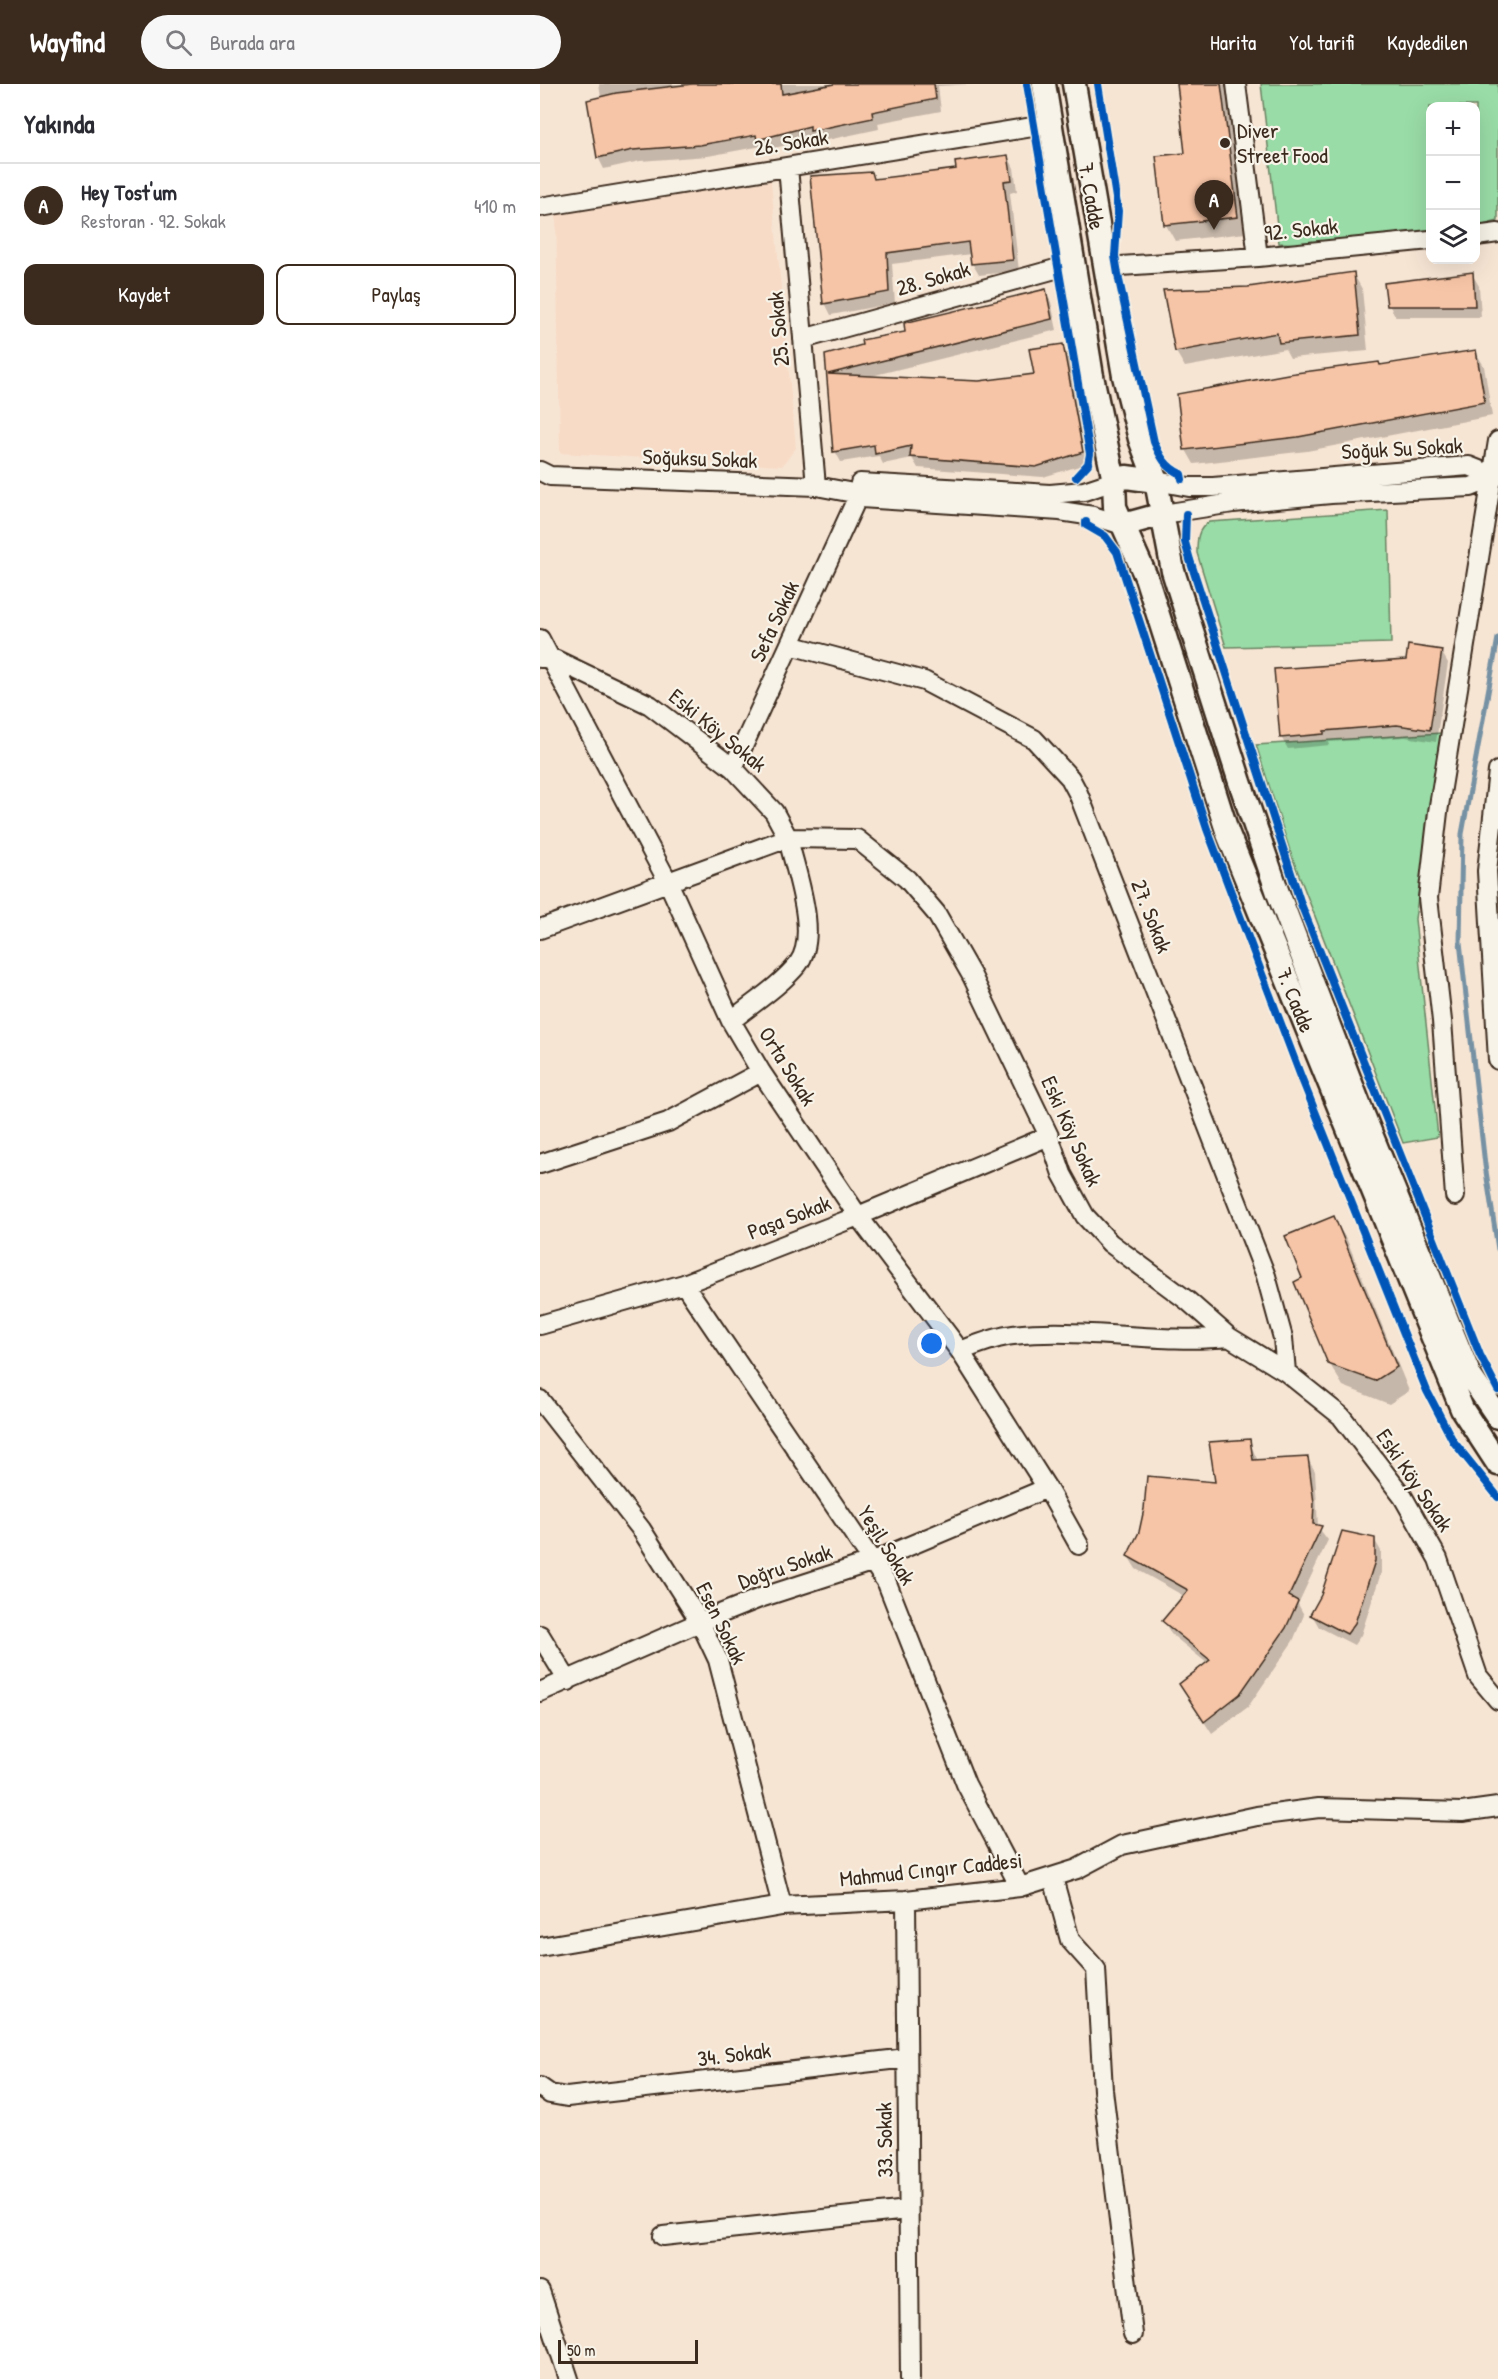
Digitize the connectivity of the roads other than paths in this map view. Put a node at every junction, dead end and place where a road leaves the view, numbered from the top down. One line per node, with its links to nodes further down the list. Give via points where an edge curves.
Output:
1 (1044, 84): 4 (main road, 7. Cadde)
2 (1074, 84): 12 (main road, 7. Cadde)
3 (1236, 84): 10 (street)
4 (1051, 124): 5 (street, 26. Sokak); 11 (main road, 7. Cadde)
5 (788, 167): 6 (street, 26. Sokak); 13 (street, 25. Sokak)
6 (540, 207)
7 (1498, 233): 8 (street)
8 (1480, 235)
9 (1426, 240): 10 (street, 92. Sokak)
10 (1258, 257): 12 (street, 92. Sokak)
11 (1073, 259): 13 (street, 28. Sokak, via 1059,268); 17 (main road, 7. Cadde)
12 (1105, 267): 18 (main road, 7. Cadde, via 1124,376 1140,439)
13 (803, 339): 19 (street, 25. Sokak)
14 (1498, 441): 16 (street)
15 (540, 471): 19 (street, Soğuksu Sokak, via 550,476)
16 (1496, 476): 18 (street, Soğuk Su Sokak, via 1469,466 1213,487); 21 (street, Soğuk Su Sokak, via 1471,487 1288,498); 36 (street, via 1487,496 1428,898)
17 (1114, 481): 18 (main road, via 1126,477); 20 (street, via 1084,491 1050,494 860,483); 22 (main road, 7. Cadde, via 1115,507)
18 (1156, 481): 21 (main road, 7. Cadde)
19 (816, 486): 20 (street, Soğuksu Sokak)
20 (859, 494): 22 (street, Soğuksu Sokak, via 861,498 1060,511); 24 (street, Sefa Sokak)
21 (1163, 514): 22 (main road); 44 (main road, 7. Cadde, via 1173,570 1278,893 1470,1376)
22 (1124, 525): 45 (main road, 7. Cadde, via 1146,577 1228,834 1462,1409)
23 (540, 639): 25 (street, Orta Sokak)
24 (789, 645): 26 (street, Sefa Sokak); 42 (street, 27. Sokak, via 924,681 1034,739 1070,778 1266,1276 1283,1338)
25 (545, 658): 26 (street, Eski Köy Sokak, via 650,705); 29 (street, Orta Sokak)
26 (733, 768): 28 (street, Eski Köy Sokak, via 774,812)
27 (1498, 771): 32 (street, via 1487,871)
28 (788, 838): 29 (street); 31 (street, via 807,923 806,946 799,963); 34 (street, Eski Köy Sokak, via 857,839 907,879 936,913 972,976)
29 (669, 884): 30 (street); 31 (street, Orta Sokak)
30 (540, 929)
31 (731, 1021): 33 (street, Orta Sokak)
32 (1498, 1059)
33 (761, 1072): 35 (street, via 668,1122); 37 (street, Orta Sokak)
34 (1049, 1136): 37 (street, Paşa Sokak); 40 (street, Eski Köy Sokak, via 1062,1174 1091,1223 1110,1243)
35 (540, 1164)
36 (1455, 1196)
37 (858, 1216): 38 (street, Paşa Sokak); 41 (street, Orta Sokak)
38 (684, 1284): 39 (street, Paşa Sokak); 48 (street, Yeşil Sokak)
39 (540, 1325)
40 (1228, 1337): 41 (street, via 1195,1340 1010,1335); 42 (street, Eski Köy Sokak)
41 (960, 1351): 46 (street, Orta Sokak)
42 (1286, 1371): 53 (street, Eski Köy Sokak, via 1341,1416 1402,1497 1438,1559 1478,1676)
43 (540, 1400): 49 (street, Esen Sokak, via 641,1529)
44 (1498, 1417)
45 (1498, 1464)
46 (1047, 1488): 47 (street, Orta Sokak); 48 (street, Doğru Sokak)
47 (1079, 1545)
48 (871, 1562): 49 (street, Doğru Sokak); 56 (street, Yeşil Sokak, via 887,1583 966,1784)
49 (700, 1622): 51 (street, Doğru Sokak); 58 (street, Esen Sokak, via 718,1660)
50 (540, 1635): 51 (street)
51 (568, 1681): 52 (street, Doğru Sokak)
52 (540, 1692)
53 (1498, 1700)
54 (1498, 1807): 55 (street, Mahmud Cıngır Caddesi, via 1462,1812 1319,1808 1257,1816 1122,1845)
55 (1053, 1878): 56 (street, Mahmud Cıngır Caddesi); 65 (street, via 1070,1940 1096,1969 1103,2090)
56 (1020, 1887): 57 (street, Mahmud Cıngır Caddesi)
57 (906, 1900): 58 (street, Mahmud Cıngır Caddesi); 60 (street, 33. Sokak)
58 (782, 1906): 59 (street, Mahmud Cıngır Caddesi)
59 (540, 1947)
60 (907, 2058): 61 (street, 34. Sokak, via 567,2097); 62 (street, 33. Sokak)
61 (540, 2088)
62 (908, 2210): 63 (street); 67 (street, 33. Sokak)
63 (663, 2236)
64 (540, 2290): 66 (street)
65 (1133, 2334)
66 (569, 2379)
67 (910, 2379)

